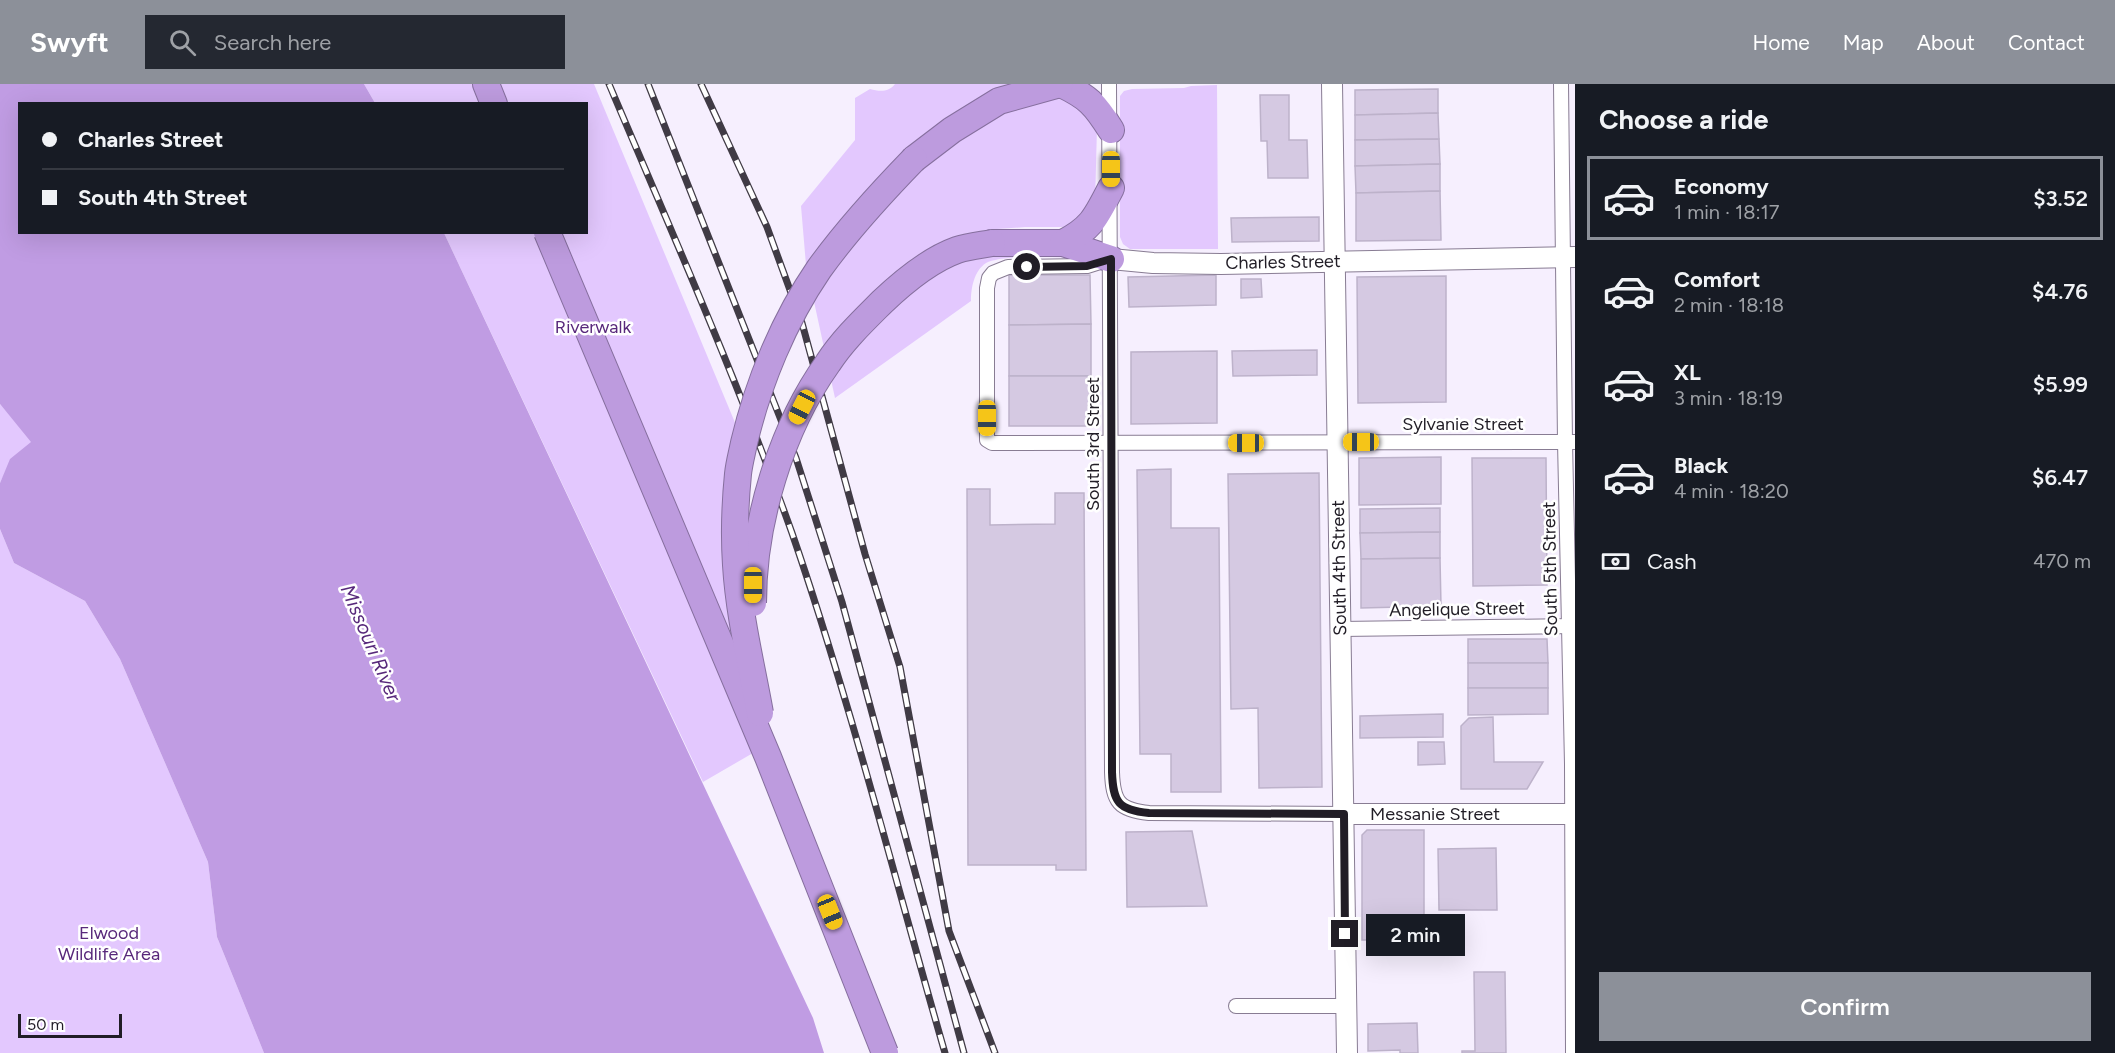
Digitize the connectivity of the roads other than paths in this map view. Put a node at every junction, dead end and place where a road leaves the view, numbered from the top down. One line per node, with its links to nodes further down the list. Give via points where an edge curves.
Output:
1 (486, 84): 6 (highway)
2 (1060, 84): 7 (highway, via 1081,93 1097,107); 21 (highway, bridge, via 999,101 914,159 820,269 773,355 747,430 738,473 736,563 742,625)
3 (1109, 84): 7 (street, South 3rd Street)
4 (1332, 84): 13 (main road, South 4th Street)
5 (1561, 84): 11 (street, South 5th Street)
6 (493, 102)
7 (1111, 130): 8 (street, South 3rd Street)
8 (1111, 188): 10 (highway, via 1094,221 1079,235); 12 (street, South 3rd Street)
9 (548, 234): 18 (highway, bridge)
10 (1062, 243): 12 (highway); 22 (highway, bridge, via 992,243 956,250 926,267 873,311 828,363 810,392 768,495 759,533 753,596 757,704)
11 (1569, 257): 13 (main road, Charles Street); 15 (street, South 5th Street)
12 (1111, 259): 13 (main road, Charles Street, via 1164,263); 16 (street, Charles Street, via 1087,266 1008,267 989,278 987,440); 17 (street, South 3rd Street)
13 (1334, 261): 14 (main road, South 4th Street)
14 (1338, 442): 15 (street, Sylvanie Street); 17 (street, Sylvanie Street); 20 (main road, South 4th Street)
15 (1570, 442): 19 (street, South 5th Street)
16 (992, 443): 17 (street, Sylvanie Street)
17 (1110, 443): 23 (street, South 3rd Street, via 1112,772)
18 (651, 482): 21 (highway, bridge); 22 (highway, bridge)
19 (1572, 626): 20 (street, Angelique Street); 25 (street, South 5th Street)
20 (1340, 629): 24 (main road, South 4th Street)
21 (768, 757): 28 (highway, bridge)
22 (778, 785): 28 (highway, bridge)
23 (1118, 803): 24 (street, Messanie Street, via 1129,810 1149,813)
24 (1344, 814): 25 (main road, Messanie Street); 27 (main road, South 4th Street)
25 (1574, 814): 30 (street, South 5th Street)
26 (1236, 1006): 27 (street)
27 (1346, 1006): 29 (main road, South 4th Street)
28 (886, 1053)
29 (1347, 1053)
30 (1573, 1053)

